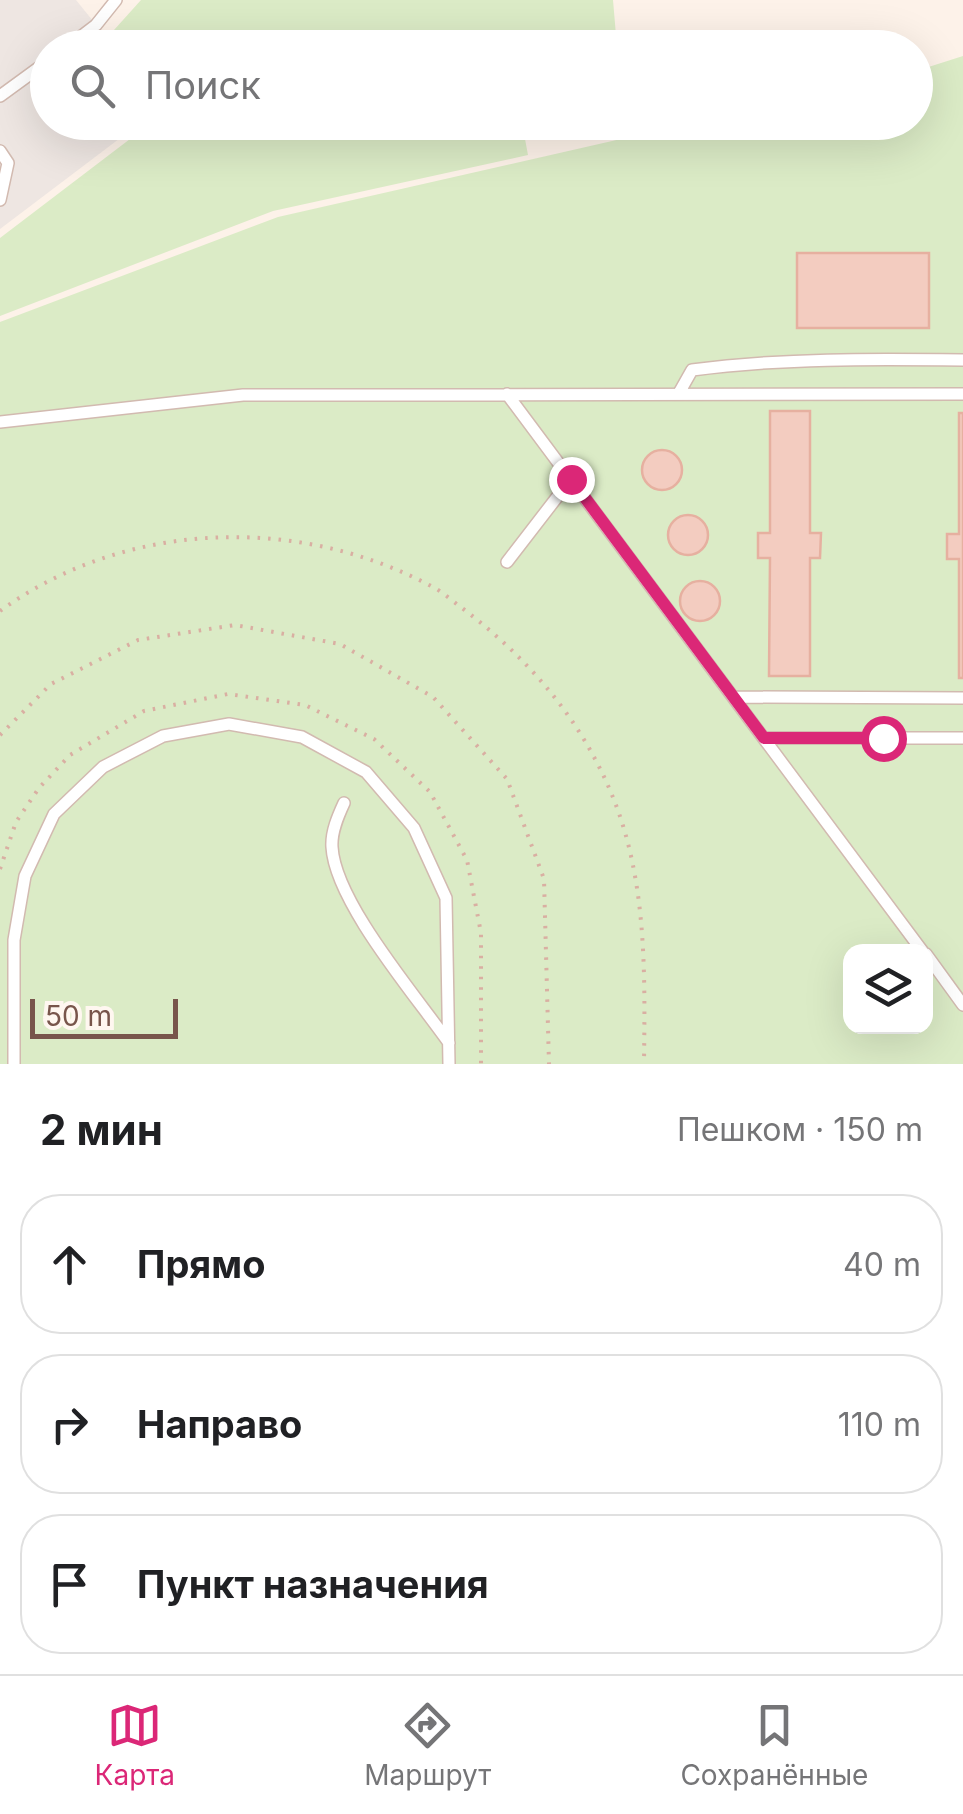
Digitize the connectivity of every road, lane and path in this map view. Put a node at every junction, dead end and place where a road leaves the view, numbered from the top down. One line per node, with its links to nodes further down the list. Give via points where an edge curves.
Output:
1 (116, 0): 2 (lane)
2 (89, 30)
3 (30, 74): 4 (lane)
4 (0, 96)
5 (0, 150): 6 (lane, via 8,163)
6 (0, 200)
7 (963, 360): 8 (lane, via 729,365 692,370)
8 (680, 393): 9 (lane); 10 (lane)
9 (507, 394): 11 (lane, via 243,396); 12 (lane)
10 (963, 394)
11 (0, 422)
12 (571, 479): 13 (lane); 15 (lane)
13 (506, 562)
14 (0, 611): 28 (path, via 28,590 88,563 160,542 230,535 299,542 433,586 538,677 580,730 612,796 643,928)
15 (735, 698): 16 (lane); 17 (lane)
16 (963, 698)
17 (764, 738): 18 (lane); 21 (lane)
18 (963, 738)
19 (344, 803): 24 (lane, via 331,844 349,902)
20 (0, 870): 27 (path, via 16,822 40,788 70,756 144,711 228,694 304,705 374,738 430,792 467,860 481,933)
21 (917, 944)
22 (933, 965): 23 (lane)
23 (963, 1005)
24 (450, 1044): 25 (lane, via 446,898 414,828 366,772 302,736 229,724 163,736 103,767 54,814 25,876 14,940); 26 (lane)
25 (14, 1064)
26 (450, 1064)
27 (481, 1064)
28 (644, 1064)

